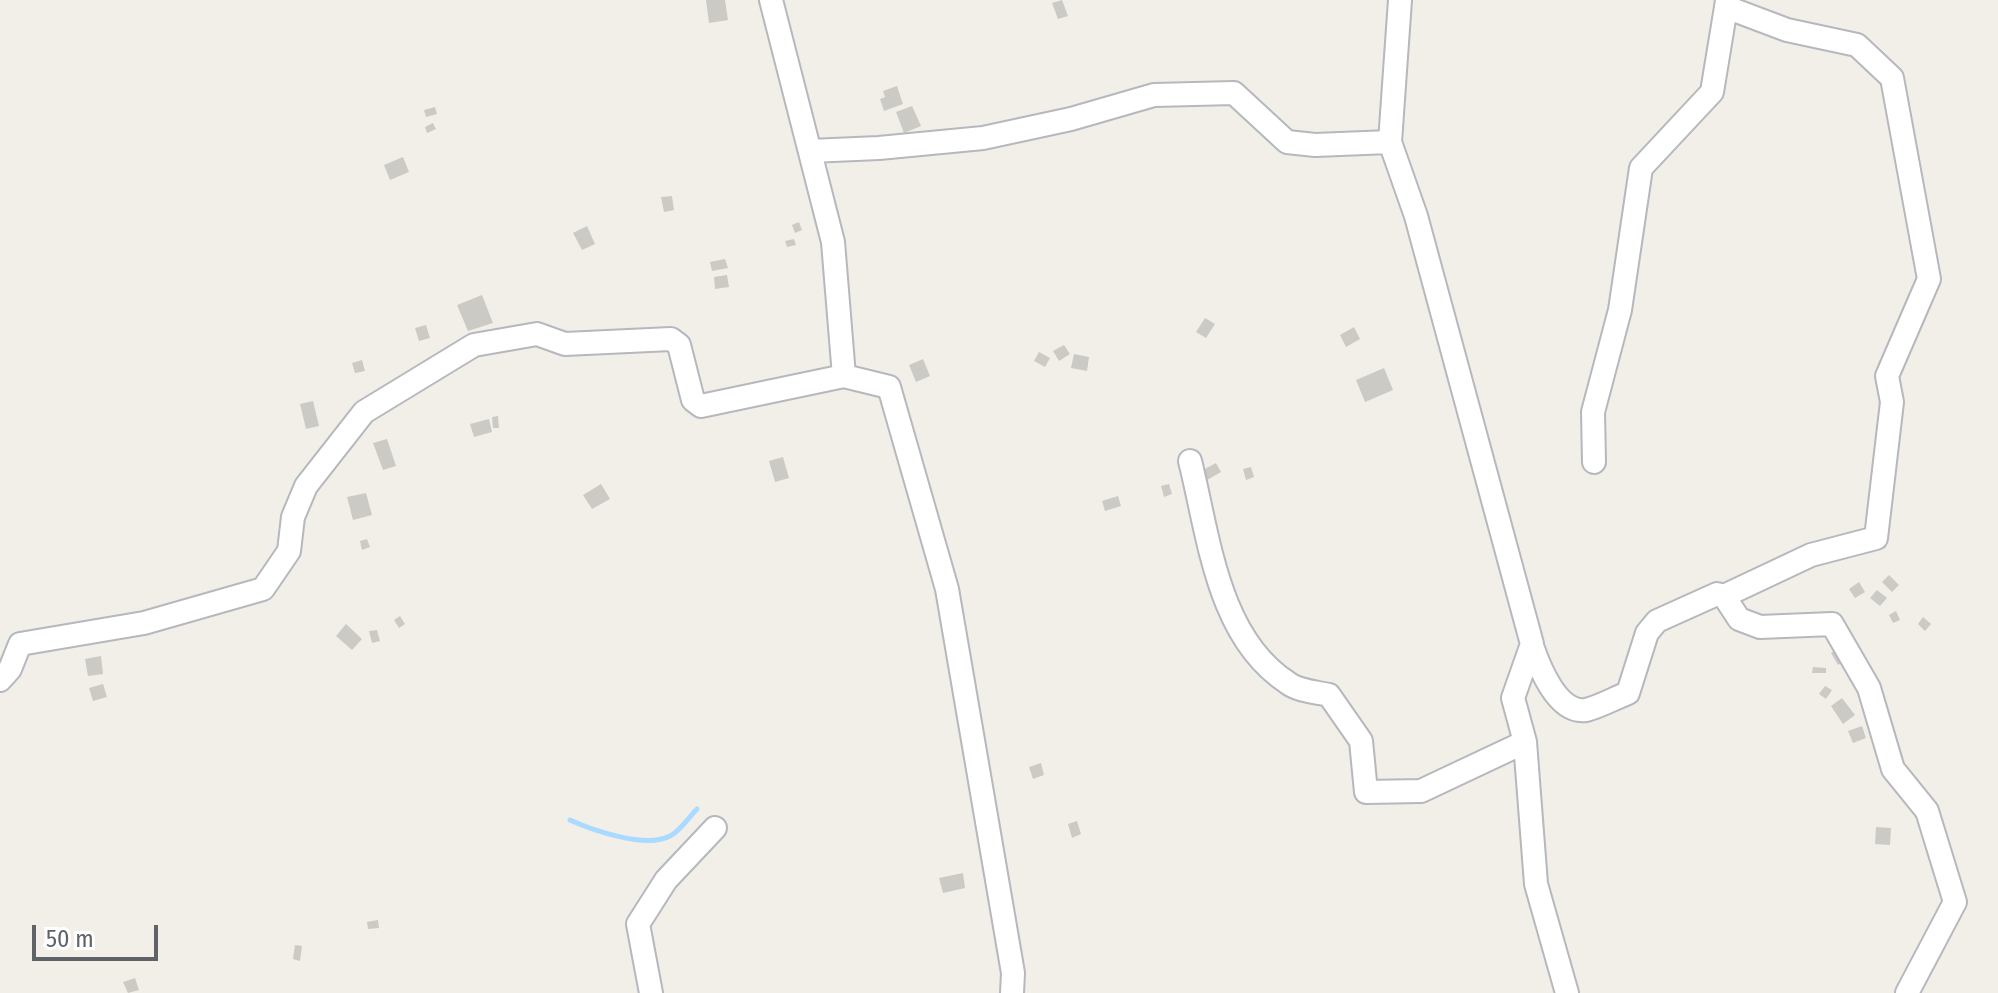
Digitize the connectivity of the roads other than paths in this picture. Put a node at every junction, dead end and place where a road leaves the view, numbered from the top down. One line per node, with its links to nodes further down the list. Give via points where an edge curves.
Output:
1 (771, 0): 5 (street)
2 (1400, 0): 4 (street)
3 (1726, 4): 8 (street, via 1712,92 1641,168 1620,310 1593,412); 9 (street, via 1787,30 1857,45 1892,78 1929,279 1887,376 1892,402 1876,538 1811,555)
4 (1390, 142): 5 (street, via 1287,142 1234,93 1154,95 983,138); 10 (street, via 1416,216)
5 (810, 151): 6 (street, via 833,242)
6 (844, 376): 11 (street, via 701,406 693,400 679,345 671,339 565,344 537,334 474,345 364,412 306,486 293,517 289,551 263,589 144,623 20,644); 15 (street, via 889,387 947,589 1013,973)
7 (1190, 461): 12 (street, via 1226,604 1257,658 1290,685 1329,695 1361,741 1366,792 1421,791)
8 (1594, 462)
9 (1724, 596): 10 (street, via 1717,594 1657,621 1647,633 1628,693 1584,710 1568,705 1541,674); 17 (street, via 1739,619 1760,627 1832,624 1869,688 1893,769 1927,811 1955,902)
10 (1532, 644): 12 (street, via 1513,698)
11 (0, 680)
12 (1525, 742): 16 (street, via 1536,884)
13 (715, 828): 14 (street, via 666,880 638,924)
14 (651, 993)
15 (1012, 993)
16 (1567, 993)
17 (1907, 993)

